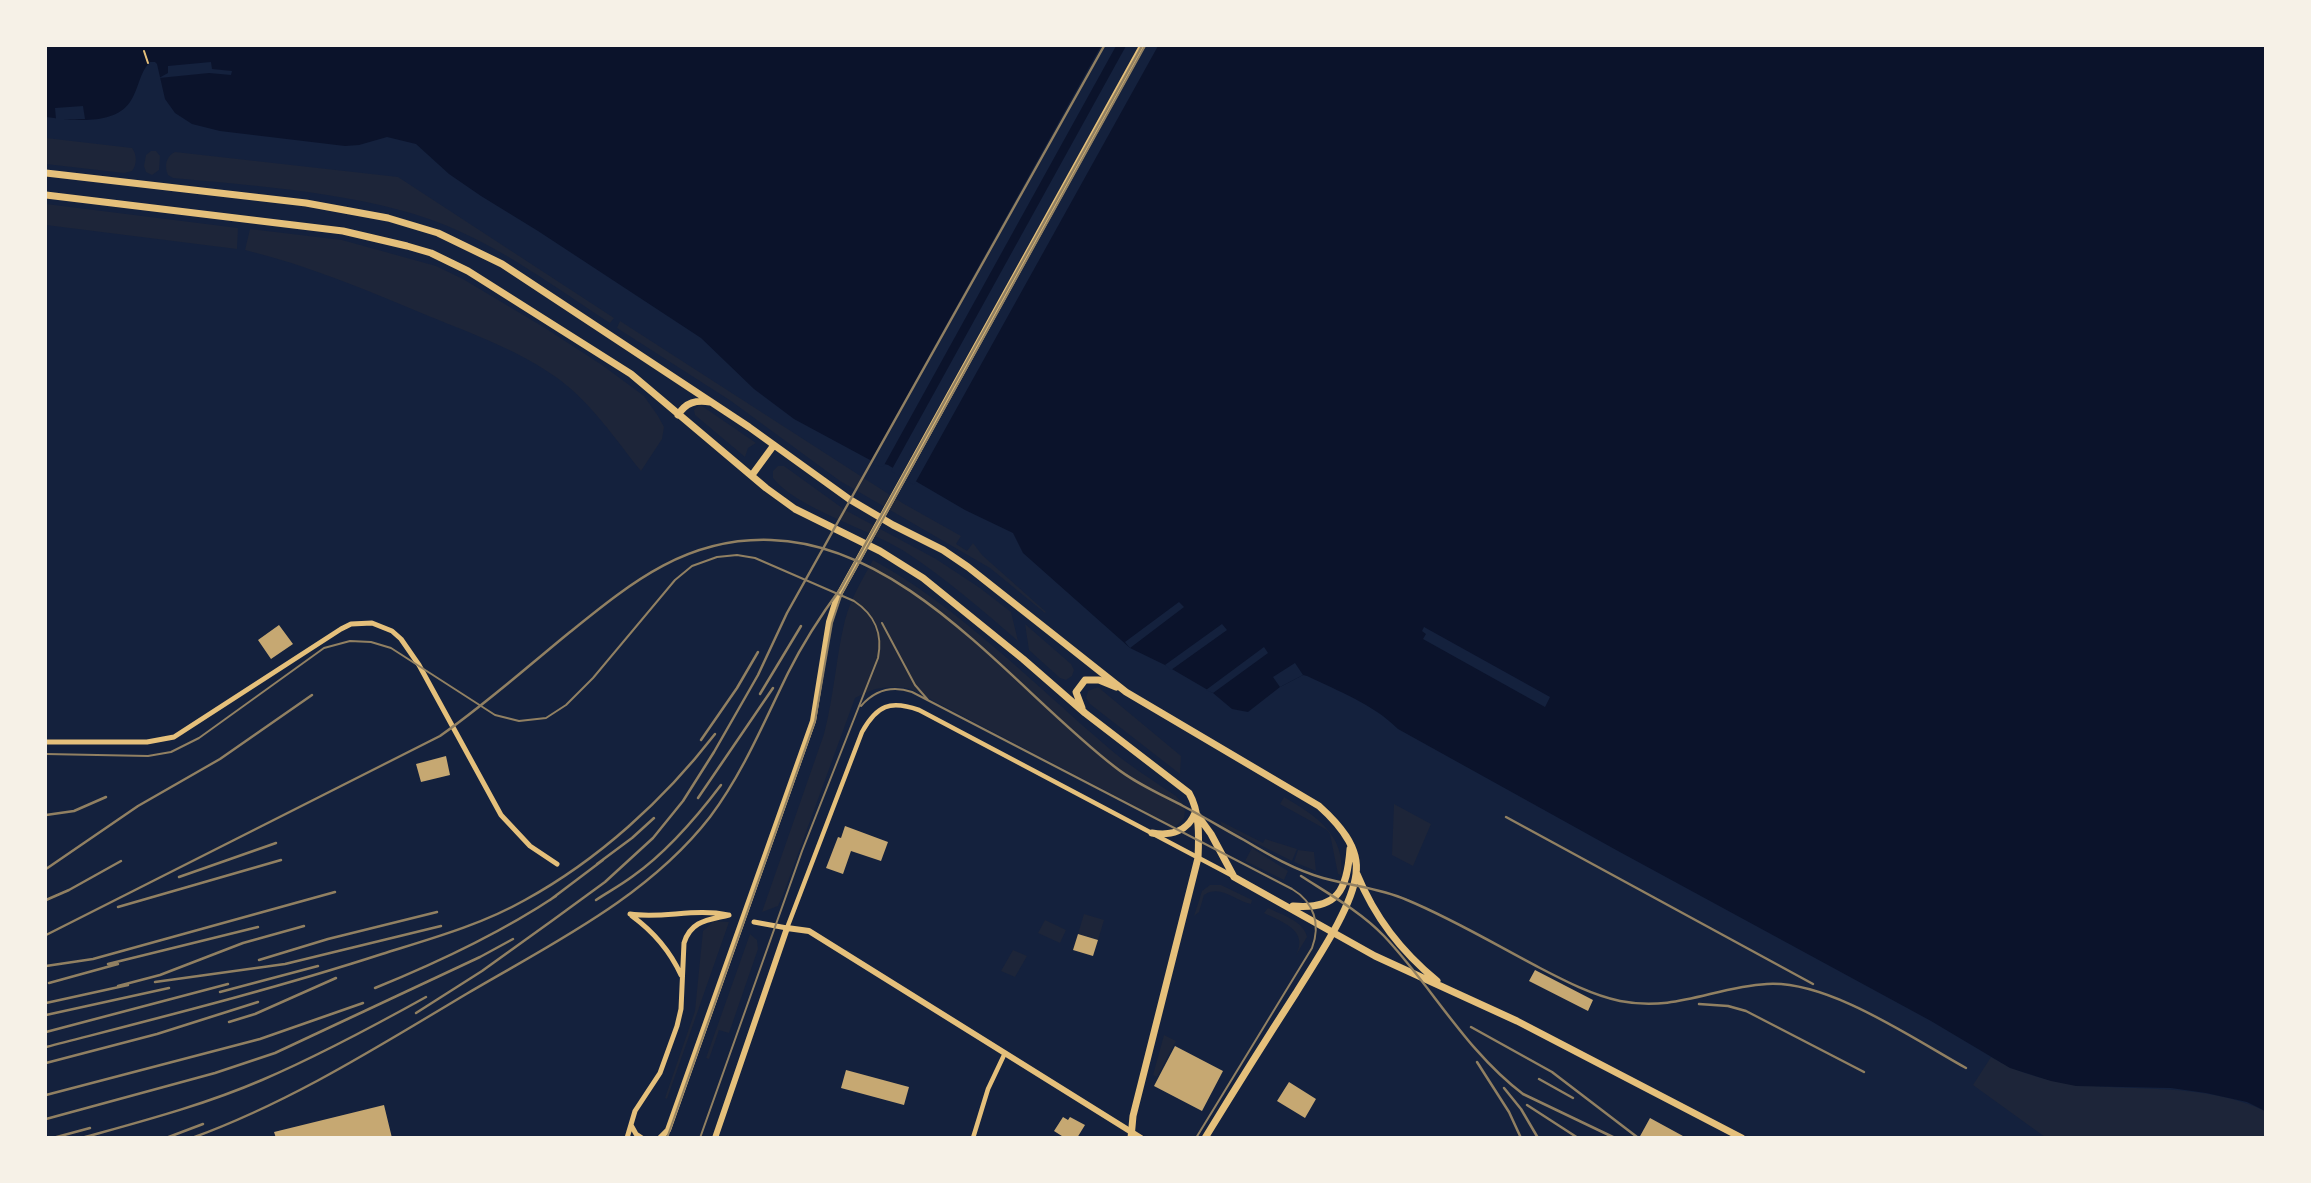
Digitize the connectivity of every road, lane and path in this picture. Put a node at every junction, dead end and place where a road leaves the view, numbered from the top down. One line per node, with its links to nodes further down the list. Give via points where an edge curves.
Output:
1 (1142, 46): 28 (main road, via 844,584 829,622 813,721)
2 (144, 51): 3 (path)
3 (148, 63)
4 (46, 173): 6 (main road, via 306,203 388,218 438,233 502,264)
5 (46, 195): 7 (main road, via 301,225 431,253 491,284 631,374)
6 (714, 403): 7 (main road, via 692,402); 8 (main road)
7 (678, 415): 9 (main road)
8 (775, 445): 9 (main road); 10 (main road, via 849,499 968,567)
9 (752, 475): 11 (main road, via 795,509 923,578)
10 (1126, 692): 11 (main road, via 1100,680 1085,680 1076,692); 15 (main road, via 1320,806)
11 (1085, 713): 13 (main road, via 1189,793)
12 (46, 742): 17 (street, via 147,742 174,737 341,629 372,623 392,631 414,657 500,816 530,846)
13 (1195, 812): 14 (main road, via 1179,831); 16 (main road); 19 (main road)
14 (1152, 833): 16 (street); 22 (street, via 919,710 891,705 869,719 862,732)
15 (1350, 843): 18 (main road); 20 (main road, via 1348,873 1335,898 1311,907)
16 (1198, 858): 19 (street); 29 (main road)
17 (557, 864)
18 (1356, 873): 23 (main road); 25 (main road, via 1390,934)
19 (1234, 877): 20 (main road)
20 (1289, 906): 23 (main road)
21 (754, 922): 22 (street)
22 (788, 928): 26 (main road, via 809,931); 34 (main road)
23 (1333, 933): 25 (main road); 37 (main road)
24 (682, 977): 24 (street, via 659,939 630,914 693,911 729,915 691,928 684,943); 27 (street, via 681,1009 672,1042)
25 (1443, 986): 38 (main road)
26 (1005, 1053): 29 (main road); 35 (street)
27 (631, 1122): 30 (street); 31 (street)
28 (668, 1134): 32 (street); 33 (main road)
29 (1131, 1135): 36 (main road)
30 (627, 1138)
31 (642, 1138)
32 (653, 1138)
33 (660, 1138)
34 (715, 1138)
35 (973, 1138)
36 (1141, 1138)
37 (1205, 1138)
38 (1742, 1138)

